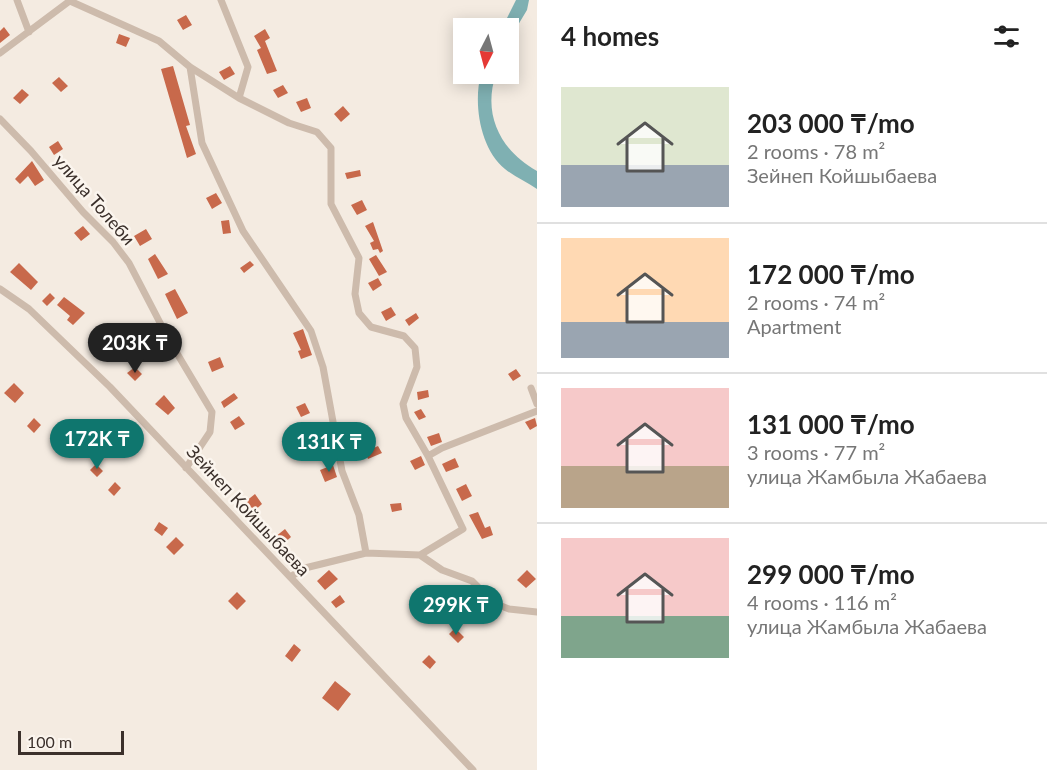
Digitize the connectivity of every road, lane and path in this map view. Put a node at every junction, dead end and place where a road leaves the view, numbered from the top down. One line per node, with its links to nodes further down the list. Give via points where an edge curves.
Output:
1 (17, 0): 4 (street)
2 (71, 0): 4 (street); 6 (street, via 159,41)
3 (221, 0): 7 (street, via 248,67)
4 (29, 32): 5 (street)
5 (0, 53)
6 (190, 67): 7 (street); 15 (street, via 195,111 206,153 243,231 311,331 323,367 342,471 359,515)
7 (239, 98): 13 (street, via 317,132 331,148 332,204 358,258 355,294 359,313 371,327 404,336 415,348 417,367 403,404 406,418)
8 (0, 119): 14 (street, улица Толеби, via 118,249 212,412 210,432)
9 (0, 289): 14 (street, Зейнеп Койшыбаева, via 29,309)
10 (531, 388): 11 (street)
11 (537, 404)
12 (537, 411): 13 (street)
13 (428, 456): 16 (street, via 463,529)
14 (186, 468): 17 (street, Зейнеп Койшыбаева)
15 (366, 553): 16 (street); 17 (street, via 305,567)
16 (420, 555): 18 (street, via 442,570 472,580 494,603)
17 (290, 577): 19 (street, Зейнеп Койшыбаева)
18 (537, 612)
19 (473, 770)

